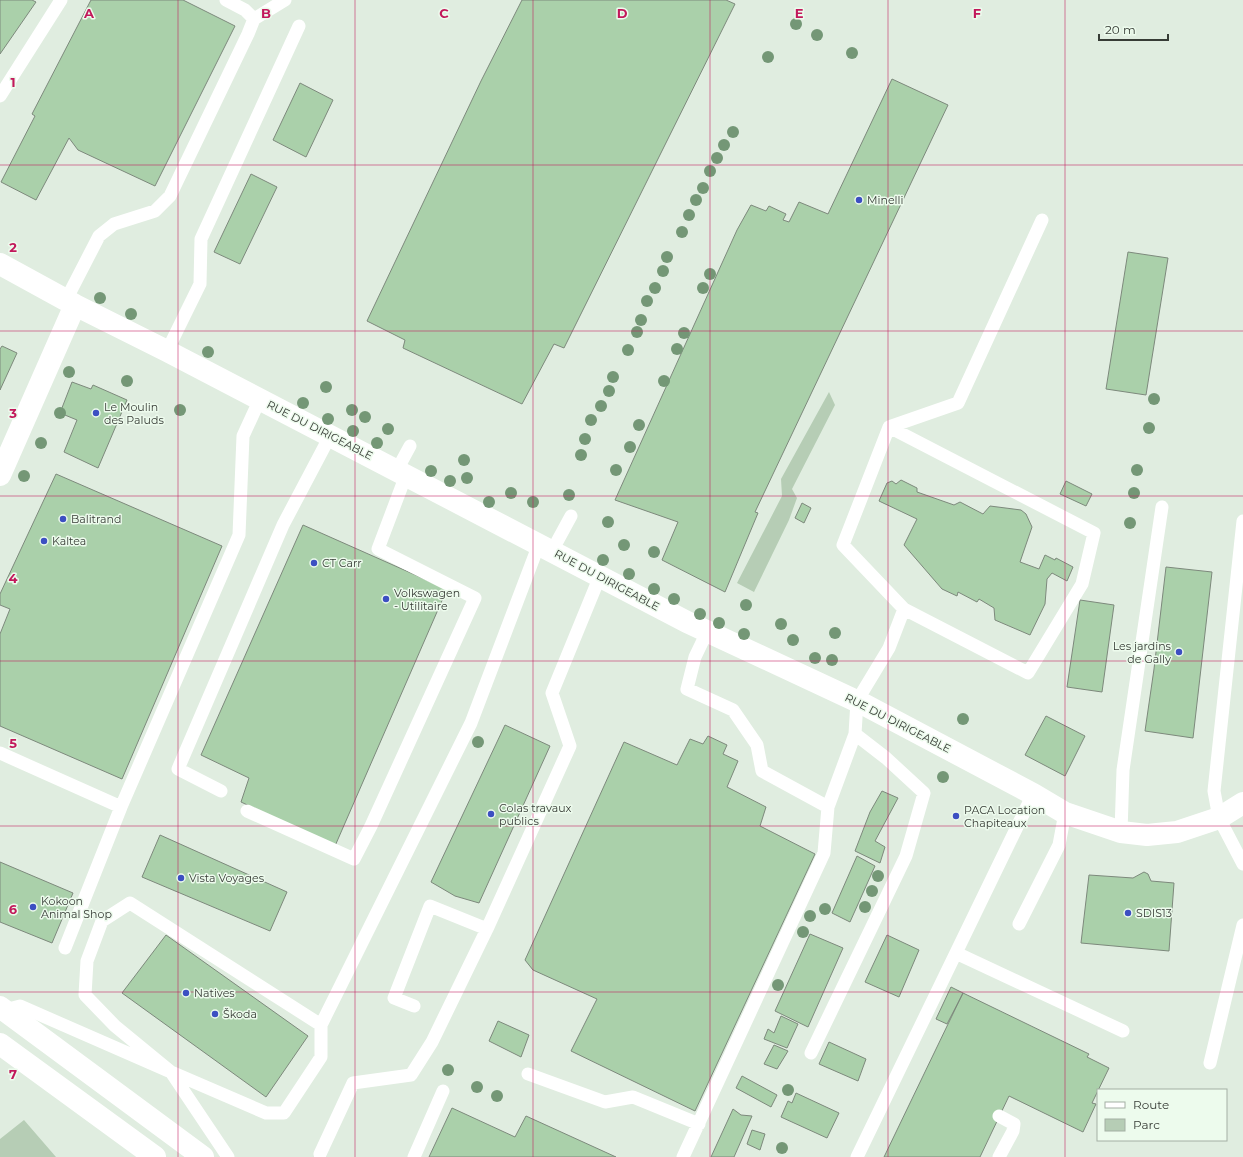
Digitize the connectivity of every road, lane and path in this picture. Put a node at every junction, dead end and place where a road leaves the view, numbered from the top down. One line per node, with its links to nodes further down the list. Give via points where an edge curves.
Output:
1 (61, 0): 6 (lane)
2 (226, 0): 4 (lane, via 245,10)
3 (284, 0): 4 (lane)
4 (254, 19): 9 (lane, via 170,196 155,211 114,224 99,236)
5 (299, 26): 10 (lane, via 201,239 200,284)
6 (0, 96)
7 (1042, 220): 12 (lane, via 958,403)
8 (0, 264): 9 (street, RUE DU DIRIGEABLE)
9 (70, 303): 10 (street, RUE DU DIRIGEABLE); 16 (street)
10 (167, 350): 11 (street, RUE DU DIRIGEABLE)
11 (260, 399): 13 (street, RUE DU DIRIGEABLE); 30 (lane, via 243,436 239,535)
12 (889, 427): 22 (lane, via 843,545); 22 (lane, via 1094,533 1082,584 1028,673)
13 (330, 436): 15 (street, RUE DU DIRIGEABLE); 27 (lane, via 283,525 178,769)
14 (410, 446): 15 (lane)
15 (402, 472): 20 (street, RUE DU DIRIGEABLE); 32 (lane, via 378,550 475,598 354,859)
16 (0, 475)
17 (1162, 507): 35 (lane, via 1123,770)
18 (571, 516): 20 (lane)
19 (1243, 521): 34 (lane, via 1214,791)
20 (546, 548): 21 (street, RUE DU DIRIGEABLE); 44 (lane, via 471,723)
21 (600, 576): 23 (street, RUE DU DIRIGEABLE); 39 (lane, via 552,693 570,746)
22 (904, 609): 24 (lane, via 889,648)
23 (707, 632): 24 (street, RUE DU DIRIGEABLE); 31 (lane, via 695,657 687,689 733,710 757,745 762,771)
24 (858, 701): 25 (lane); 28 (street, RUE DU DIRIGEABLE)
25 (855, 734): 31 (lane); 47 (lane, via 924,793 906,856)
26 (0, 753): 30 (lane)
27 (221, 790)
28 (1033, 794): 33 (street, RUE DU DIRIGEABLE); 41 (lane)
29 (1243, 803): 34 (street, RUE DU DIRIGEABLE)
30 (121, 806): 40 (lane)
31 (828, 807): 53 (lane, via 824,853)
32 (247, 812)
33 (1065, 813): 35 (street, RUE DU DIRIGEABLE); 37 (lane, via 1059,844)
34 (1219, 818): 35 (street, RUE DU DIRIGEABLE, via 1177,832 1147,835); 36 (lane)
35 (1121, 832)
36 (1243, 864)
37 (1019, 924)
38 (1243, 925): 48 (lane)
39 (487, 929): 42 (lane, via 430,906 394,998); 54 (lane, via 432,1042 411,1075 353,1083)
40 (65, 948)
41 (956, 952): 45 (lane); 60 (lane)
42 (414, 1006)
43 (2, 1008): 49 (lane, via 20,1006); 56 (street)
44 (321, 1025): 49 (lane, via 321,1057 284,1113 266,1112); 49 (lane, via 130,903 102,921 87,961 85,995 115,1026)
45 (1123, 1031)
46 (0, 1044): 55 (street)
47 (811, 1053)
48 (1210, 1063)
49 (172, 1072): 57 (lane)
50 (528, 1074): 53 (lane, via 605,1102 632,1097)
51 (443, 1091): 58 (lane)
52 (1000, 1116): 61 (lane, via 1014,1124)
53 (699, 1124): 59 (lane)
54 (320, 1154)
55 (154, 1157)
56 (203, 1157)
57 (228, 1157)
58 (414, 1157)
59 (683, 1157)
60 (857, 1157)
61 (999, 1157)

